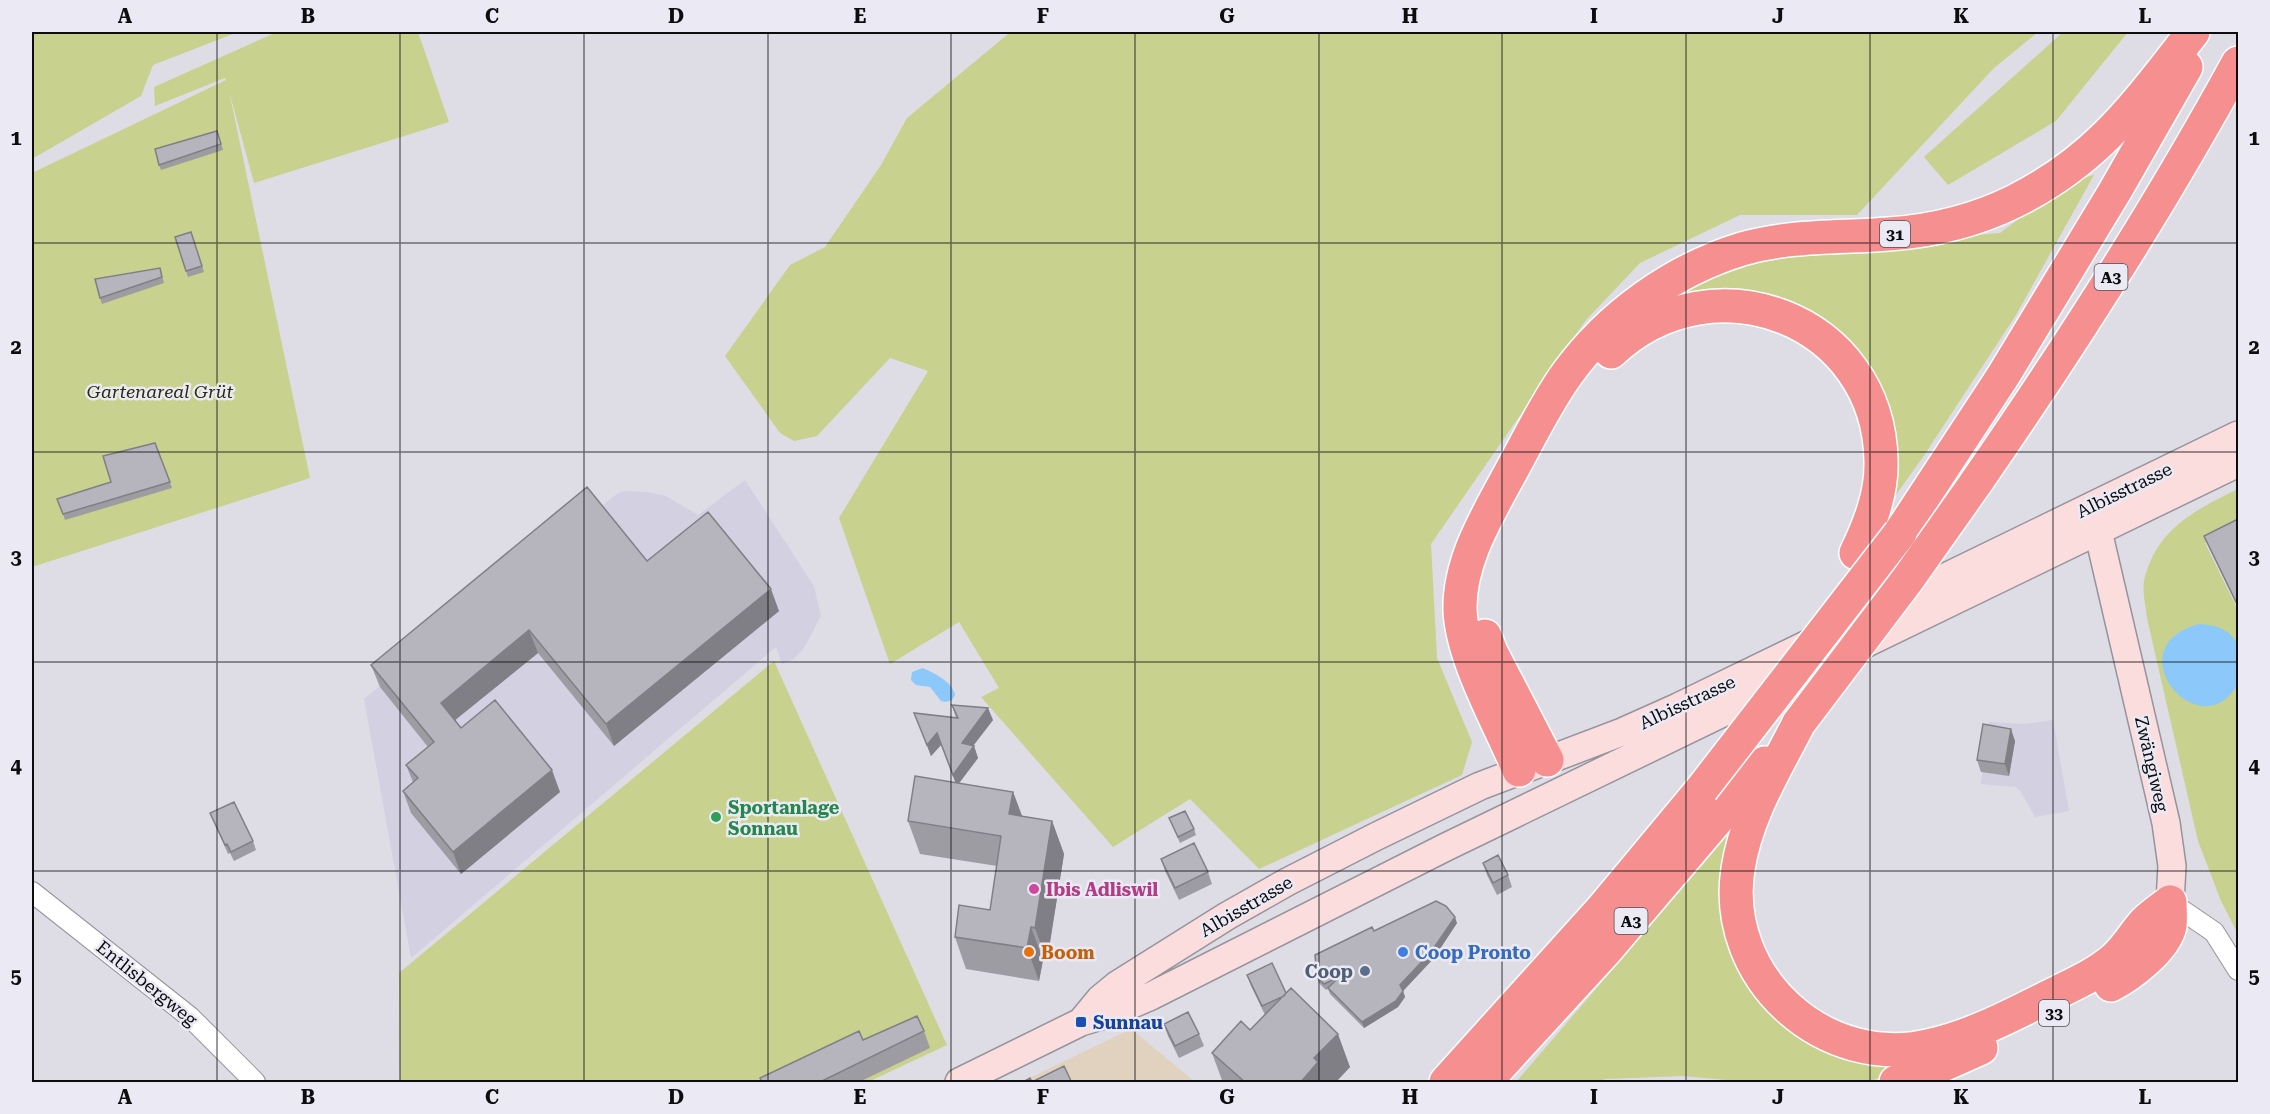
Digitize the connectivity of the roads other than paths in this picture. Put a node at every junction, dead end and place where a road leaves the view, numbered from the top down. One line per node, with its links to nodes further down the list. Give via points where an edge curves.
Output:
1 (2193, 32): 9 (highway, 31, via 2116,128 2075,165 1998,209 1941,226 1892,234 1812,237 1747,248 1675,277 1635,305 1596,340 1566,375 1483,525 1470,555 1461,596 1466,647)
2 (2205, 32): 7 (highway, A3, bridge, via 2115,191 2008,367 1900,533)
3 (2238, 63): 8 (highway, A3, bridge, via 2111,278 2038,390 1908,579)
4 (2238, 435): 6 (main road, Albisstrasse)
5 (2238, 463): 6 (main road, Albisstrasse)
6 (2092, 520): 9 (main road, Albisstrasse, via 1622,732); 10 (main road, Albisstrasse); 12 (main road, Zwängiweg, via 2166,823 2172,866)
7 (1813, 648): 9 (highway, bridge, via 1865,533 1876,498 1881,451 1865,393 1833,350 1806,328 1766,310 1712,305 1664,316 1634,333 1597,368 1565,414 1500,534 1487,566 1482,589 1487,642); 17 (highway, A3, bridge, via 1603,908)
8 (1786, 742): 12 (highway, via 1743,844 1736,895 1740,929 1759,974 1780,1002 1808,1025 1841,1041 1882,1049 1913,1049 1992,1025 2099,970); 18 (highway, A3)
9 (1533, 765): 10 (main road); 14 (main road, Albisstrasse, via 1480,786 1287,882 1137,971 1100,999)
10 (1543, 801): 14 (main road, Albisstrasse, via 1151,996)
11 (32, 892): 15 (street, Entlisbergweg, via 190,1017)
12 (2170, 902): 13 (street, via 2214,932); 19 (highway, 33, via 2166,935 2149,957 2125,976 1969,1054)
13 (2238, 970)
14 (1081, 1022): 16 (main road)
15 (255, 1083)
16 (959, 1083)
17 (1446, 1083)
18 (1485, 1083)
19 (1896, 1083)

